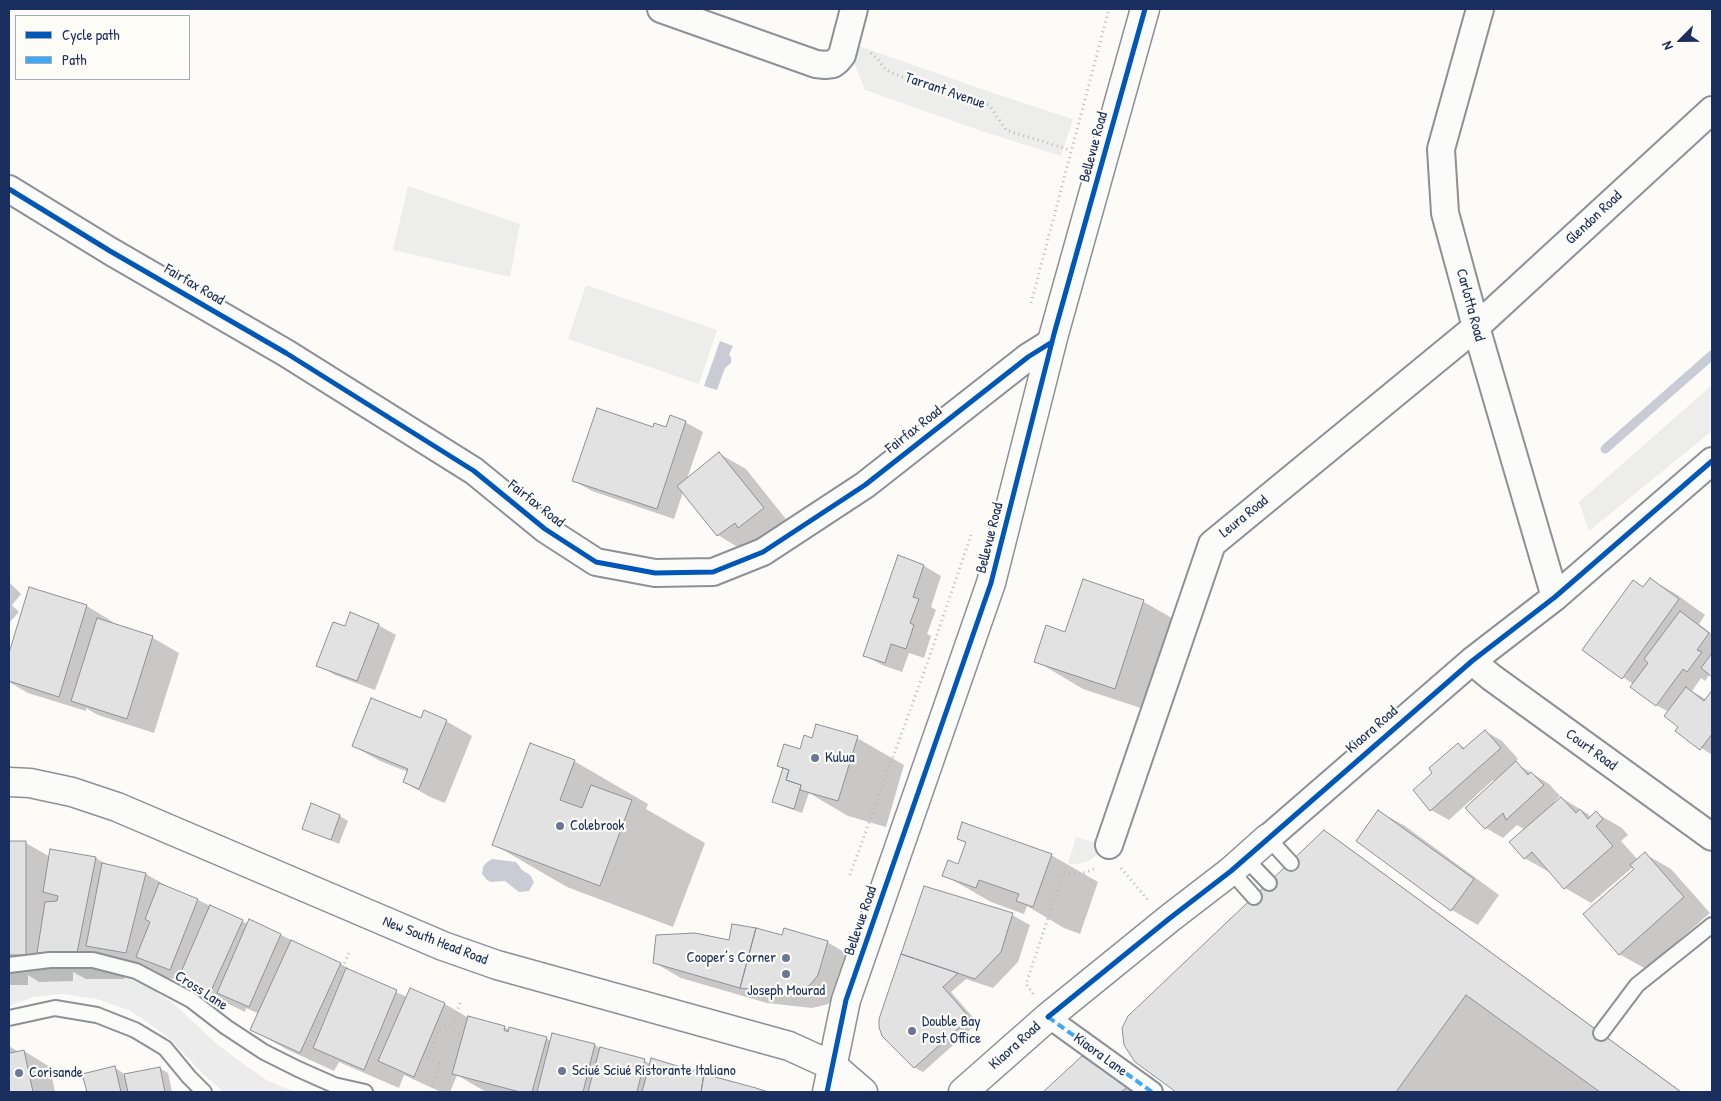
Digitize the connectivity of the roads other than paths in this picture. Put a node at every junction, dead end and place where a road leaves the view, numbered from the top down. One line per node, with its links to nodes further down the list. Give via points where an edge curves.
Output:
1 (660, 9): 2 (street, via 816,64 833,64 842,55)
2 (854, 9)
3 (1145, 9): 8 (street, Bellevue Road)
4 (1480, 9): 7 (street, Carlotta Road, via 1441,149 1445,213)
5 (1712, 110): 7 (street, Glendon Road)
6 (9, 188): 8 (street, Fairfax Road, via 286,353 474,471 544,529 596,562 655,573 713,572 763,552 865,485)
7 (1476, 327): 10 (street, Carlotta Road); 15 (street, Leura Road, via 1212,544)
8 (1052, 342): 25 (street, Bellevue Road, via 991,583 846,1000)
9 (1712, 462): 10 (street, Kiaora Road)
10 (1554, 597): 11 (street, Kiaora Road)
11 (1472, 660): 13 (street, Court Road); 14 (street, Kiaora Road)
12 (9, 782): 25 (street, New South Head Road, via 72,792 117,807 434,943 497,965 777,1042)
13 (1712, 837)
14 (1268, 838): 16 (lane); 17 (street, Kiaora Road)
15 (1109, 845)
16 (1290, 862)
17 (1238, 864): 18 (lane); 19 (lane); 22 (street, Kiaora Road)
18 (1269, 883)
19 (1254, 897)
20 (1712, 925): 24 (lane, via 1637,985)
21 (9, 965): 27 (lane, Cross Lane, via 50,960 93,960 136,971 191,1000 249,1042 298,1069 334,1085)
22 (1048, 1017): 30 (street, Kiaora Road); 31 (street, Kiaora Lane)
23 (9, 1018): 26 (lane, via 55,1008 97,1015 135,1030 165,1048)
24 (1601, 1033)
25 (832, 1066): 28 (street, Bellevue Road); 29 (street, New South Head Road)
26 (204, 1092)
27 (365, 1092)
28 (827, 1092)
29 (863, 1092)
30 (963, 1092)
31 (1152, 1092)

